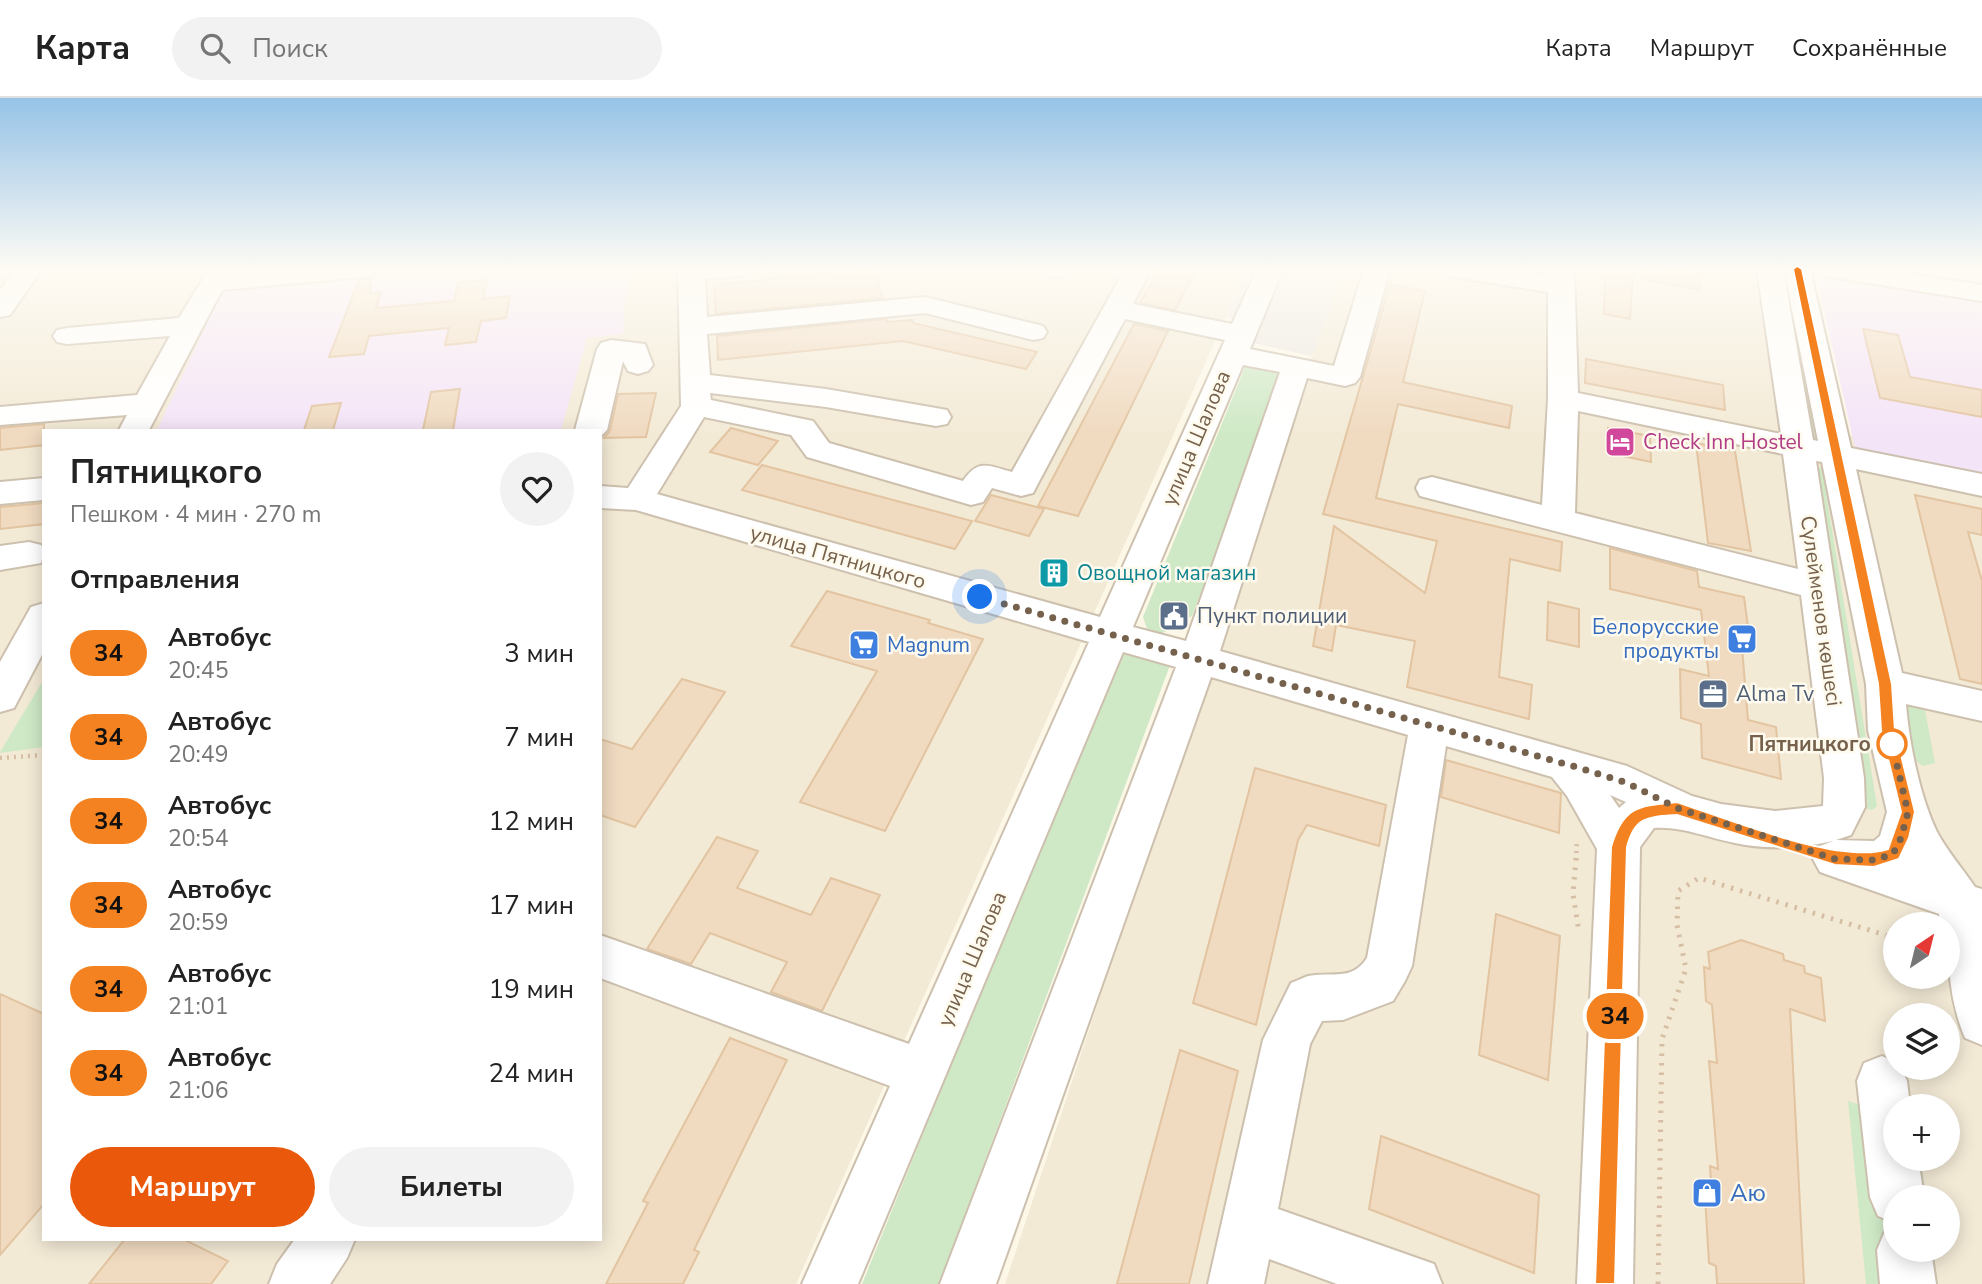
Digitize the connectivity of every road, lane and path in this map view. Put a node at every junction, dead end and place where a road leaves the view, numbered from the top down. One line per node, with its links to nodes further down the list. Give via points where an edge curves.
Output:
1 (721, 324): 11 (street)
2 (1002, 324): 12 (street)
3 (1108, 324): 17 (street, via 1021,485 984,475 971,494 818,450 802,428)
4 (1169, 324): 14 (street)
5 (1245, 324): 14 (street)
6 (1361, 324): 16 (street, улица Шалова, via 1345,377)
7 (1561, 324): 18 (street)
8 (1779, 324): 23 (street, Сүлейменов көшесі)
9 (1809, 324): 24 (street, Сүлейменов көшесі)
10 (189, 326): 13 (street); 20 (street)
11 (693, 327): 17 (street)
12 (1033, 332)
13 (67, 337)
14 (1237, 344): 16 (street, улица Шалова); 34 (street, улица Шалова)
15 (638, 365): 22 (street, via 635,350 611,349)
16 (1296, 367): 35 (street)
17 (696, 394): 21 (street, via 826,398); 30 (street)
18 (1563, 399): 23 (street); 31 (street)
19 (0, 416): 20 (street)
20 (140, 417)
21 (936, 417)
22 (590, 429)
23 (1798, 448): 24 (street); 32 (street, Сүлейменов көшесі)
24 (1837, 454): 25 (street); 36 (street, Сүлейменов көшесі)
25 (1982, 485)
26 (1432, 488): 31 (street)
27 (42, 489): 28 (street)
28 (0, 493)
29 (602, 497): 30 (street, улица Пятницкого)
30 (637, 499): 34 (street, улица Пятницкого)
31 (1558, 520): 32 (street)
32 (1818, 587): 45 (street, Сүлейменов көшесі, via 1844,807 1836,822 1809,829)
33 (42, 619): 37 (street)
34 (1112, 635): 35 (street, улица Пятницкого); 52 (street, улица Шалова)
35 (1198, 660): 39 (street, улица Пятницкого); 61 (street)
36 (1885, 684): 38 (street); 44 (street, Сүлейменов көшесі, via 1888,730)
37 (2, 689)
38 (1982, 706)
39 (1429, 726): 42 (street, улица Пятницкого); 55 (street, via 1389,966 1376,985 1343,997 1308,999 1287,1040)
40 (42, 755): 41 (path)
41 (0, 758)
42 (1566, 764): 43 (street, улица Пятницкого, via 1627,783); 46 (street)
43 (1677, 808): 45 (street, Сүлейменов көшесі); 46 (street, Сүлейменов көшесі, via 1636,816 1625,827)
44 (1908, 812): 47 (street, via 1893,854 1874,860); 48 (street, Сүлейменов көшесі, via 1921,845)
45 (1738, 826): 47 (street)
46 (1619, 847): 64 (street, Сүлейменов көшесі)
47 (1835, 859): 48 (street)
48 (1972, 906): 51 (street, via 1963,946)
49 (1883, 934): 65 (path, via 1699,878 1678,891 1677,925 1686,968 1662,1039)
50 (602, 957): 52 (street)
51 (1982, 1022)
52 (922, 1073): 60 (street, улица Шалова)
53 (1882, 1082): 54 (street)
54 (1895, 1185)
55 (1248, 1225): 58 (street); 62 (street)
56 (327, 1241): 59 (street)
57 (1905, 1262): 66 (street)
58 (1345, 1272): 63 (street)
59 (297, 1284)
60 (830, 1284)
61 (968, 1284)
62 (1236, 1284)
63 (1414, 1284)
64 (1605, 1284)
65 (1658, 1284)
66 (1908, 1284)

